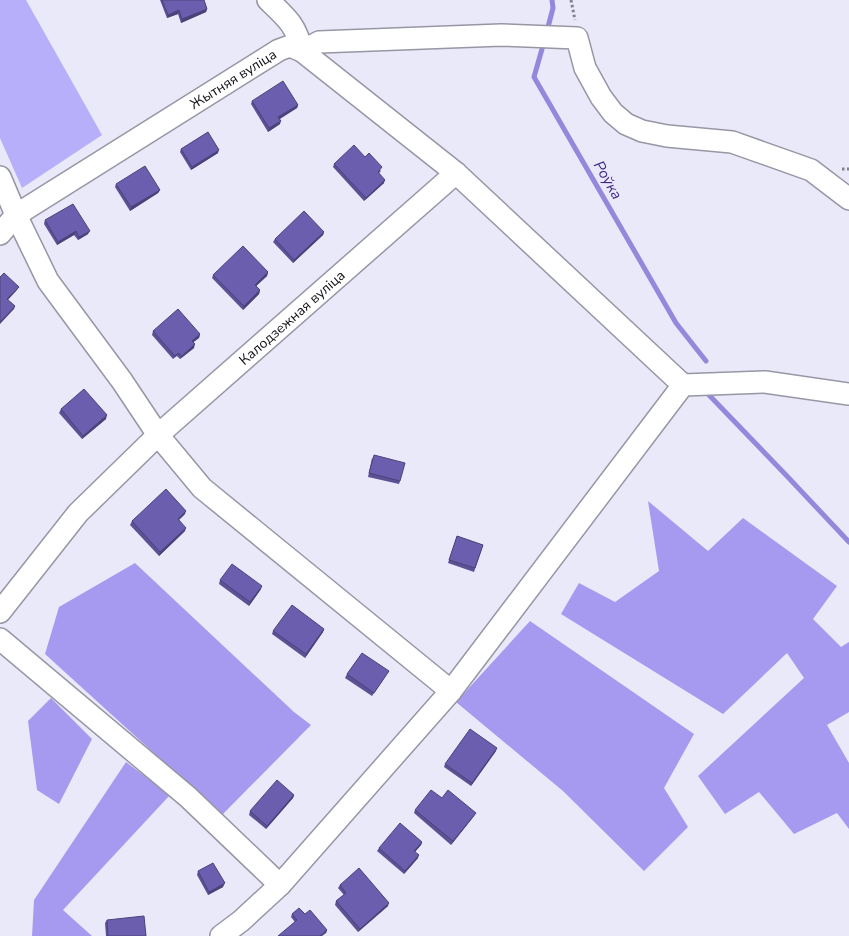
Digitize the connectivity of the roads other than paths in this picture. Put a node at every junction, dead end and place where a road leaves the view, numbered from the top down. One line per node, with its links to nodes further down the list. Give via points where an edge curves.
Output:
1 (268, 0): 2 (street, via 287,18 299,36)
2 (302, 51): 3 (street); 5 (street, Жытняя вуліца, via 318,42 500,35 578,38 585,68 613,113 626,124 668,136 732,142 811,170); 6 (street, Жытняя вуліца, via 290,46 279,50)
3 (456, 173): 8 (street); 10 (street, Калодзежная вуліца)
4 (0, 177): 6 (street)
5 (849, 199)
6 (16, 215): 7 (street, Жытняя вуліца); 10 (street, via 48,281)
7 (0, 234)
8 (683, 385): 9 (street, via 765,382); 13 (street)
9 (849, 394)
10 (158, 435): 11 (street, Калодзежная вуліца, via 78,513); 13 (street, via 202,488)
11 (0, 612)
12 (0, 639): 14 (street, via 188,797)
13 (450, 691): 14 (street)
14 (280, 885): 15 (street)
15 (221, 936)

